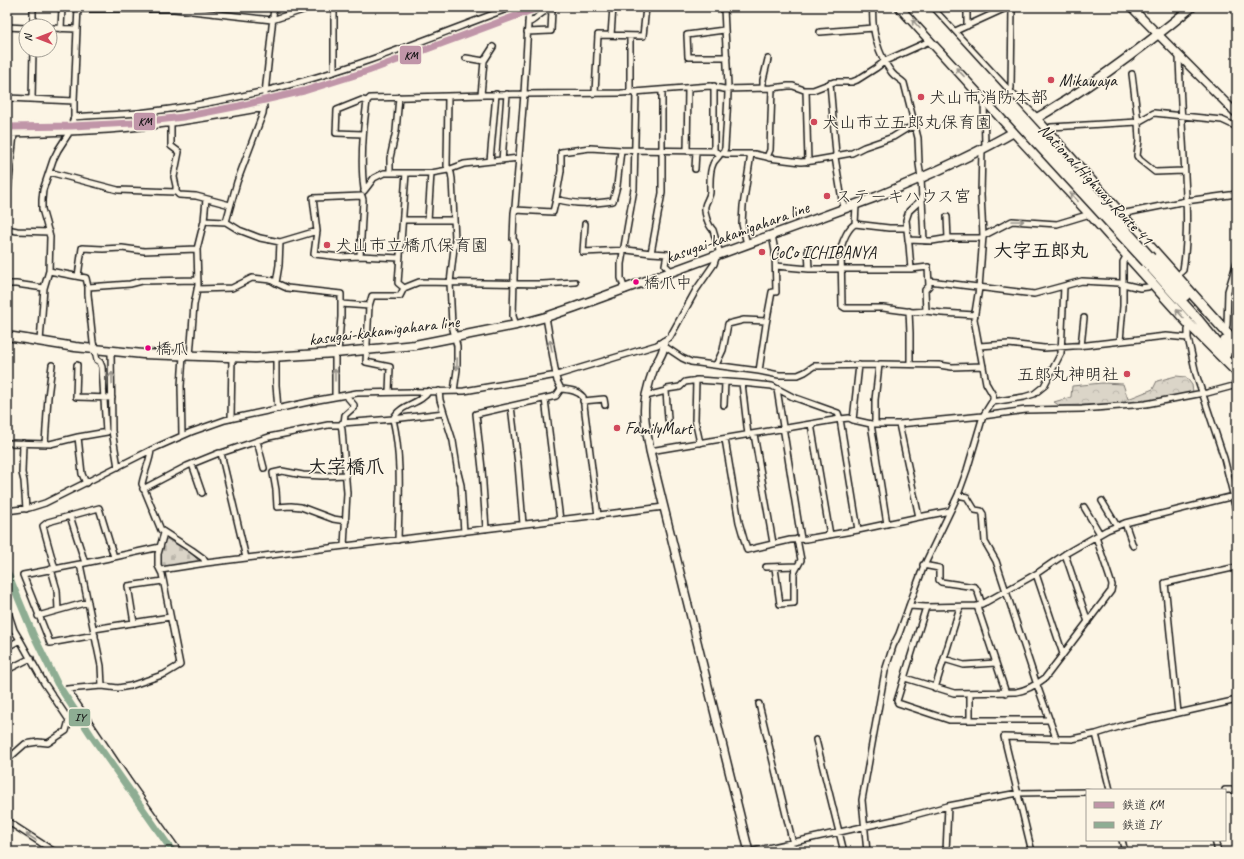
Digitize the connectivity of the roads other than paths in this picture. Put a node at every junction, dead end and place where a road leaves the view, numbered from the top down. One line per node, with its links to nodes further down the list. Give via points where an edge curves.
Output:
1 (34, 7): 22 (street)
2 (62, 7): 30 (street)
3 (274, 7): 23 (street)
4 (312, 7): 23 (street)
5 (334, 7): 48 (street)
6 (512, 7): 48 (street)
7 (529, 7): 24 (street)
8 (614, 7): 37 (street)
9 (646, 7): 38 (street, via 643,36)
10 (724, 7): 32 (street)
11 (873, 7): 28 (street)
12 (900, 7): 39 (highway, one-way to 12)
13 (912, 7): 153 (highway, National Highway Route 41, bridge)
14 (922, 7): 153 (highway, National Highway Route 41, bridge)
15 (929, 7): 35 (highway)
16 (969, 7): 25 (street)
17 (1008, 7): 25 (street)
18 (1012, 7): 59 (street, via 1011,88)
19 (1132, 7): 36 (street)
20 (1192, 7): 36 (main road, kasugai-kakamigahara line)
21 (78, 8): 23 (street, via 174,9); 31 (street)
22 (33, 18)
23 (272, 20): 58 (street)
24 (528, 23): 33 (street); 33 (street, via 540,14 552,10 551,31)
25 (967, 26): 35 (street)
26 (7, 28): 27 (street)
27 (18, 28)
28 (874, 28): 34 (street); 47 (street)
29 (58, 29): 30 (street)
30 (61, 29): 31 (street)
31 (77, 29): 71 (street)
32 (724, 30): 42 (street); 42 (street, via 687,35 688,57)
33 (527, 32): 64 (street)
34 (820, 32)
35 (953, 33): 39 (street); 59 (highway)
36 (1159, 34): 41 (street); 77 (main road, kasugai-kakamigahara line, via 1108,72)
37 (611, 35): 38 (street); 60 (street, via 598,35)
38 (630, 36): 61 (street)
39 (931, 41): 47 (street); 69 (highway, one-way to 39)
40 (493, 47): 46 (street)
41 (1179, 56): 74 (street); 76 (street)
42 (727, 57): 53 (street)
43 (33, 58): 70 (street)
44 (466, 58): 46 (street)
45 (768, 59): 54 (street)
46 (484, 61): 65 (street)
47 (885, 61): 50 (street, via 857,80); 80 (street, via 892,74 904,83)
48 (334, 72): 58 (street)
49 (1132, 74): 78 (street)
50 (830, 83): 57 (street); 98 (street)
51 (714, 86): 52 (street); 53 (street); 94 (street)
52 (688, 88): 56 (street); 92 (street)
53 (728, 88): 54 (street); 95 (street, via 725,148)
54 (763, 88): 55 (street)
55 (772, 88): 57 (street, via 788,86); 97 (street, via 770,150)
56 (662, 90): 61 (street); 91 (street)
57 (806, 90): 102 (street)
58 (266, 91): 73 (street); 75 (street, via 196,105 137,113)
59 (1008, 92): 77 (highway)
60 (594, 93): 61 (street); 64 (street)
61 (633, 93): 90 (street)
62 (496, 94): 63 (street); 65 (street); 101 (street)
63 (507, 94): 64 (street); 100 (street)
64 (524, 94): 99 (street)
65 (481, 95): 66 (street)
66 (448, 96): 67 (street); 104 (street)
67 (399, 97): 72 (street, via 370,98); 107 (street)
68 (7, 98): 70 (street)
69 (984, 98): 83 (highway); 88 (street)
70 (32, 99): 71 (street)
71 (74, 101): 75 (street)
72 (367, 101): 87 (street); 87 (street, via 362,100 337,110 336,133)
73 (264, 108): 79 (street); 120 (street)
74 (1237, 114)
75 (74, 116): 84 (street)
76 (1181, 116): 78 (street, via 1154,113); 82 (street, via 1222,120); 105 (street)
77 (1036, 119): 83 (main road, kasugai-kakamigahara line); 125 (highway)
78 (1138, 122): 81 (street); 105 (street, via 1137,156 1140,160 1155,172)
79 (170, 124): 84 (street); 112 (street, via 171,146 179,152 174,176)
80 (915, 126): 98 (street, via 852,153); 110 (street)
81 (1051, 127)
82 (1237, 127)
83 (1014, 132): 88 (main road, kasugai-kakamigahara line); 124 (highway, one-way to 83)
84 (69, 133): 86 (street); 106 (street, via 58,150)
85 (7, 134): 86 (street)
86 (14, 134): 114 (street)
87 (363, 134): 111 (street)
88 (983, 149): 110 (main road, kasugai-kakamigahara line); 139 (street)
89 (621, 150): 90 (street); 117 (street, via 590,148 561,152 561,171); 117 (street, via 614,202 587,204)
90 (635, 151): 91 (street); 147 (street, via 634,189)
91 (663, 151): 92 (street); 148 (street, via 662,193)
92 (687, 151): 93 (street)
93 (696, 151): 94 (street); 103 (street)
94 (714, 151): 95 (street)
95 (721, 153): 96 (street); 149 (street, via 713,163 710,194 705,206)
96 (751, 154): 97 (street); 144 (street, via 742,224)
97 (767, 156): 102 (street)
98 (835, 156): 102 (street); 122 (street)
99 (519, 158): 100 (street); 123 (street)
100 (502, 161): 101 (street)
101 (490, 162): 104 (street, via 464,164)
102 (808, 162)
103 (695, 168)
104 (448, 170): 109 (street); 129 (street, via 452,178)
105 (1184, 171): 119 (street)
106 (49, 172): 112 (street, via 118,190); 137 (street, via 42,200)
107 (390, 173): 108 (street); 111 (street, via 378,176)
108 (406, 173): 109 (street); 127 (street)
109 (431, 173): 128 (street)
110 (921, 178): 118 (street); 121 (main road, kasugai-kakamigahara line)
111 (364, 189): 115 (street)
112 (176, 192): 116 (street, via 179,195)
113 (1237, 194): 119 (street)
114 (7, 196)
115 (362, 196): 136 (street, via 313,198); 151 (street)
116 (206, 199): 120 (street); 130 (street)
117 (556, 199): 123 (street, via 553,212)
118 (922, 199): 134 (street, via 909,211); 142 (street)
119 (1186, 202): 125 (street); 161 (street, via 1185,254)
120 (230, 205): 131 (street)
121 (856, 205): 122 (main road, kasugai-kakamigahara line); 133 (street)
122 (845, 209): 138 (main road, kasugai-kakamigahara line)
123 (515, 210): 168 (street)
124 (1090, 214): 139 (street, one-way to 124, via 1012,221 1057,224); 150 (highway)
125 (1120, 214): 189 (highway)
126 (947, 217): 140 (street)
127 (403, 220): 128 (street); 152 (street)
128 (428, 220): 129 (street)
129 (454, 220): 167 (street, via 455,239)
130 (204, 221): 131 (street); 145 (street)
131 (226, 222): 143 (street, via 260,238)
132 (585, 224): 147 (street, via 583,252)
133 (855, 224): 134 (street); 157 (street, via 842,244)
134 (906, 228): 141 (street)
135 (7, 229): 137 (street)
136 (317, 231): 143 (street); 151 (street, via 314,254)
137 (49, 232): 159 (street)
138 (772, 235): 144 (main road, kasugai-kakamigahara line); 155 (street)
139 (983, 237): 140 (street); 176 (street)
140 (948, 239): 142 (street)
141 (908, 240): 142 (street); 158 (street)
142 (924, 241)
143 (280, 242): 166 (street)
144 (747, 244): 149 (main road, kasugai-kakamigahara line)
145 (197, 249): 162 (street, via 144,251 82,248); 163 (street)
146 (808, 249): 156 (street)
147 (623, 250): 148 (street); 178 (street, via 620,272)
148 (651, 253): 160 (street, via 667,254 665,265)
149 (719, 255): 160 (main road, kasugai-kakamigahara line); 195 (street)
150 (1127, 255): 170 (street, via 1123,262); 188 (highway, one-way to 150)
151 (360, 256): 152 (street)
152 (399, 258): 175 (street, via 398,283)
153 (1148, 260): 204 (highway, National Highway Route 41); 215 (highway, National Highway Route 41)
154 (1237, 262): 189 (street, via 1228,291)
155 (776, 266): 156 (street); 186 (street, via 776,292 772,292)
156 (809, 269): 157 (street)
157 (841, 269): 158 (street); 181 (street, via 842,306)
158 (911, 269): 164 (street, via 928,267)
159 (49, 271): 162 (street); 173 (street)
160 (672, 272): 178 (main road, kasugai-kakamigahara line)
161 (1181, 272)
162 (78, 276): 174 (street, via 86,278)
163 (198, 280): 174 (street, via 142,281); 177 (street)
164 (929, 281): 176 (street); 182 (street, via 929,286 925,290)
165 (575, 282): 168 (street)
166 (276, 283): 177 (street, via 252,278 232,288); 179 (street, via 287,288 341,294)
167 (450, 283): 168 (street); 175 (street, via 419,282); 191 (street)
168 (514, 283): 187 (street, via 513,316)
169 (7, 284): 173 (street)
170 (1123, 285): 171 (street, via 1082,281); 172 (street); 193 (street)
171 (1064, 286): 176 (street, via 1034,294); 199 (street)
172 (1148, 287)
173 (44, 288): 194 (street)
174 (88, 288): 200 (street)
175 (404, 288): 180 (street, via 400,296 372,296)
176 (979, 288): 183 (street)
177 (197, 289): 205 (street)
178 (624, 290): 184 (main road, kasugai-kakamigahara line)
179 (341, 304): 180 (street); 203 (street)
180 (369, 306): 201 (street)
181 (909, 311): 182 (street); 208 (street)
182 (926, 311): 183 (street)
183 (975, 315): 197 (street)
184 (546, 317): 187 (main road, kasugai-kakamigahara line); 218 (street, one-way to 184)
185 (1084, 318): 198 (street)
186 (766, 321): 211 (street, via 744,320 728,324 723,350); 216 (street)
187 (516, 325): 191 (main road, kasugai-kakamigahara line)
188 (1190, 325): 192 (street); 217 (highway)
189 (1225, 331): 196 (highway)
190 (7, 336): 194 (main road, kasugai-kakamigahara line)
191 (455, 338): 201 (main road, kasugai-kakamigahara line); 227 (street, one-way to 227, via 457,346)
192 (1188, 338): 193 (street, via 1166,336); 230 (street)
193 (1120, 341): 198 (street)
194 (40, 342): 200 (main road, kasugai-kakamigahara line)
195 (664, 344): 211 (street, via 685,360); 218 (street); 232 (street)
196 (1237, 344)
197 (979, 346): 199 (street, via 1009,344); 214 (street)
198 (1081, 346): 199 (street)
199 (1060, 347): 238 (street, via 1061,353 1039,391 1024,397)
200 (95, 349): 202 (main road, kasugai-kakamigahara line); 235 (street, via 97,360 102,367)
201 (366, 350): 203 (main road, kasugai-kakamigahara line); 229 (street, via 366,362 390,367)
202 (111, 351): 205 (main road, kasugai-kakamigahara line); 234 (street, one-way to 202)
203 (337, 353): 206 (main road, kasugai-kakamigahara line); 233 (street, one-way to 203)
204 (1237, 353)
205 (187, 356): 207 (main road, kasugai-kakamigahara line); 258 (street, via 181,386)
206 (276, 356): 207 (main road, kasugai-kakamigahara line); 242 (street)
207 (232, 357): 245 (street)
208 (910, 364): 213 (street); 214 (street)
209 (52, 365): 266 (street)
210 (77, 365): 235 (street, via 76,398)
211 (716, 365): 216 (street)
212 (859, 365): 213 (street); 216 (street, via 814,366 798,375); 249 (street)
213 (879, 365): 252 (street)
214 (983, 366): 238 (street, via 986,383 993,395)
215 (1237, 367)
216 (759, 371)
217 (1237, 372)
218 (557, 375): 223 (street); 227 (street)
219 (696, 380): 220 (street); 228 (street); 264 (street, via 695,420)
220 (725, 382): 221 (street); 240 (street)
221 (742, 383): 224 (street, via 772,386); 259 (street)
222 (1237, 385): 230 (street)
223 (560, 389): 236 (street, via 556,396); 237 (street, via 580,393)
224 (777, 389): 248 (street, via 838,413); 254 (street)
225 (430, 391): 226 (street); 229 (street); 246 (street, via 425,397 403,407)
226 (438, 391): 227 (street); 243 (street)
227 (454, 391)
228 (666, 391): 232 (street); 247 (street)
229 (389, 392): 231 (street)
230 (1203, 394): 244 (street, via 1146,404 1026,410); 278 (street)
231 (347, 395): 233 (street); 250 (street, via 354,407 346,415)
232 (646, 396): 268 (street, via 645,422)
233 (335, 397): 242 (street)
234 (112, 398): 235 (street); 255 (street)
235 (104, 399): 256 (street)
236 (545, 399): 241 (street); 289 (street)
237 (583, 401): 239 (street, via 604,399); 287 (street)
238 (992, 402): 244 (street)
239 (605, 405)
240 (724, 405)
241 (511, 406): 292 (street); 295 (street, via 476,414)
242 (278, 409): 245 (street)
243 (444, 413): 246 (street); 297 (street, via 453,441 461,485)
244 (983, 416): 253 (street); 277 (street)
245 (231, 419): 258 (street)
246 (393, 419): 250 (street); 302 (street, via 397,434 399,476)
247 (668, 419)
248 (840, 419): 249 (street); 251 (street); 296 (street)
249 (853, 420): 252 (street)
250 (343, 424): 262 (street); 273 (street)
251 (811, 424): 254 (street); 299 (street)
252 (873, 424): 253 (street); 293 (street)
253 (899, 424): 288 (street)
254 (783, 429): 257 (street); 301 (street)
255 (112, 431): 256 (street); 271 (street)
256 (106, 432): 260 (street)
257 (754, 434): 259 (street); 303 (street)
258 (182, 435): 267 (street)
259 (748, 435): 261 (street)
260 (78, 437): 266 (street); 274 (street, via 82,474)
261 (725, 439): 264 (street); 303 (street, via 739,522 747,550)
262 (257, 441): 269 (street); 272 (street)
263 (7, 443): 265 (street)
264 (700, 443): 268 (street)
265 (23, 444): 266 (street); 282 (street, via 22,473)
266 (45, 444)
267 (151, 450): 271 (street); 275 (street, via 143,477)
268 (650, 451): 281 (street)
269 (221, 453): 270 (street); 309 (street)
270 (192, 464): 275 (street); 276 (street)
271 (118, 467): 274 (street)
272 (264, 468)
273 (346, 475): 290 (street); 290 (street, via 303,475 282,471 273,473 277,507 301,507)
274 (86, 483): 282 (street, via 45,503)
275 (144, 489): 298 (street, via 160,530)
276 (202, 493)
277 (958, 495): 285 (street); 321 (street, via 967,497 975,510 983,514 985,542 996,561)
278 (1234, 497): 283 (street); 291 (street)
279 (1102, 502): 294 (street)
280 (1084, 507): 300 (street)
281 (664, 508): 287 (street); 370 (street)
282 (26, 509): 284 (street)
283 (1237, 510)
284 (7, 511)
285 (950, 511): 288 (street); 312 (street)
286 (70, 516): 308 (street, via 99,508); 310 (street); 317 (street, via 42,526)
287 (598, 516): 289 (street)
288 (920, 517): 293 (street)
289 (560, 520): 292 (street)
290 (346, 521): 304 (street)
291 (1125, 523): 294 (street); 305 (street)
292 (523, 524): 295 (street)
293 (887, 524): 296 (street)
294 (1117, 526): 300 (street)
295 (486, 529): 297 (street)
296 (858, 530): 299 (street)
297 (464, 532): 302 (street)
298 (164, 533): 306 (street); 311 (street, via 192,550)
299 (830, 535): 301 (street)
300 (1098, 535): 307 (street); 331 (street, via 1112,585 1109,594)
301 (799, 539): 303 (street); 313 (street, via 801,560)
302 (398, 540): 304 (street)
303 (773, 543)
304 (344, 546): 309 (street)
305 (1132, 546)
306 (160, 547): 308 (street); 318 (street, via 158,566)
307 (1065, 554): 319 (street); 331 (street)
308 (114, 557): 310 (street)
309 (246, 558): 311 (street)
310 (83, 563): 317 (street); 322 (street)
311 (206, 563): 318 (street)
312 (924, 565): 323 (street, via 939,568 940,582 975,587 978,590); 324 (street)
313 (797, 566): 316 (street); 316 (street, via 794,572 794,603 780,604)
314 (766, 567): 316 (street)
315 (1237, 567): 349 (street, via 1165,583)
316 (775, 568)
317 (53, 569): 328 (street, via 58,590); 329 (street, via 23,575)
318 (161, 570): 320 (street)
319 (1036, 574): 321 (street); 336 (street)
320 (164, 581): 330 (street); 332 (street, via 128,586)
321 (1006, 591): 323 (street); 342 (street)
322 (88, 602): 328 (street); 333 (street)
323 (980, 605): 326 (street); 339 (street)
324 (910, 606): 325 (street); 363 (street, via 884,671 862,800)
325 (926, 607): 326 (street); 341 (street)
326 (960, 607): 338 (street)
327 (7, 609): 334 (street)
328 (58, 610): 329 (street)
329 (38, 616): 333 (street, via 50,643)
330 (170, 616): 332 (street); 343 (street, via 180,665 165,674 130,686)
331 (1088, 622): 336 (street)
332 (134, 623): 333 (street)
333 (94, 632): 343 (street)
334 (20, 640): 335 (street); 337 (street)
335 (7, 647)
336 (1063, 654): 342 (street)
337 (31, 658): 340 (street); 355 (street, via 69,720 66,731 48,743 25,744)
338 (944, 659): 339 (street, via 964,665); 344 (street)
339 (996, 664): 345 (street)
340 (7, 670)
341 (905, 678): 344 (street); 350 (street, via 898,703 950,720)
342 (1037, 685): 345 (street, via 1023,691); 351 (street)
343 (102, 686): 369 (street, via 67,689)
344 (935, 688): 346 (street)
345 (1006, 693): 346 (street)
346 (970, 694): 350 (street)
347 (1237, 700): 349 (street)
348 (759, 704): 367 (street)
349 (1178, 713): 352 (street)
350 (970, 720): 351 (street)
351 (1050, 720): 353 (street)
352 (1096, 734): 353 (street, via 1072,739); 356 (street)
353 (1056, 738): 360 (street, via 1004,737)
354 (816, 740): 364 (street)
355 (7, 760)
356 (1110, 789)
357 (1226, 790): 358 (street)
358 (1237, 790)
359 (1086, 792): 360 (street)
360 (1018, 793): 361 (street); 375 (street)
361 (948, 806): 363 (street); 374 (street)
362 (7, 821): 368 (street, one-way to 362)
363 (864, 826): 364 (street); 373 (street)
364 (838, 832): 367 (street); 372 (street)
365 (1122, 841): 376 (street)
366 (1215, 841): 377 (street)
367 (792, 842): 370 (street); 371 (street)
368 (55, 852)
369 (179, 852)
370 (749, 852)
371 (795, 852)
372 (844, 852)
373 (867, 852)
374 (946, 852)
375 (1032, 852)
376 (1125, 852)
377 (1218, 852)

